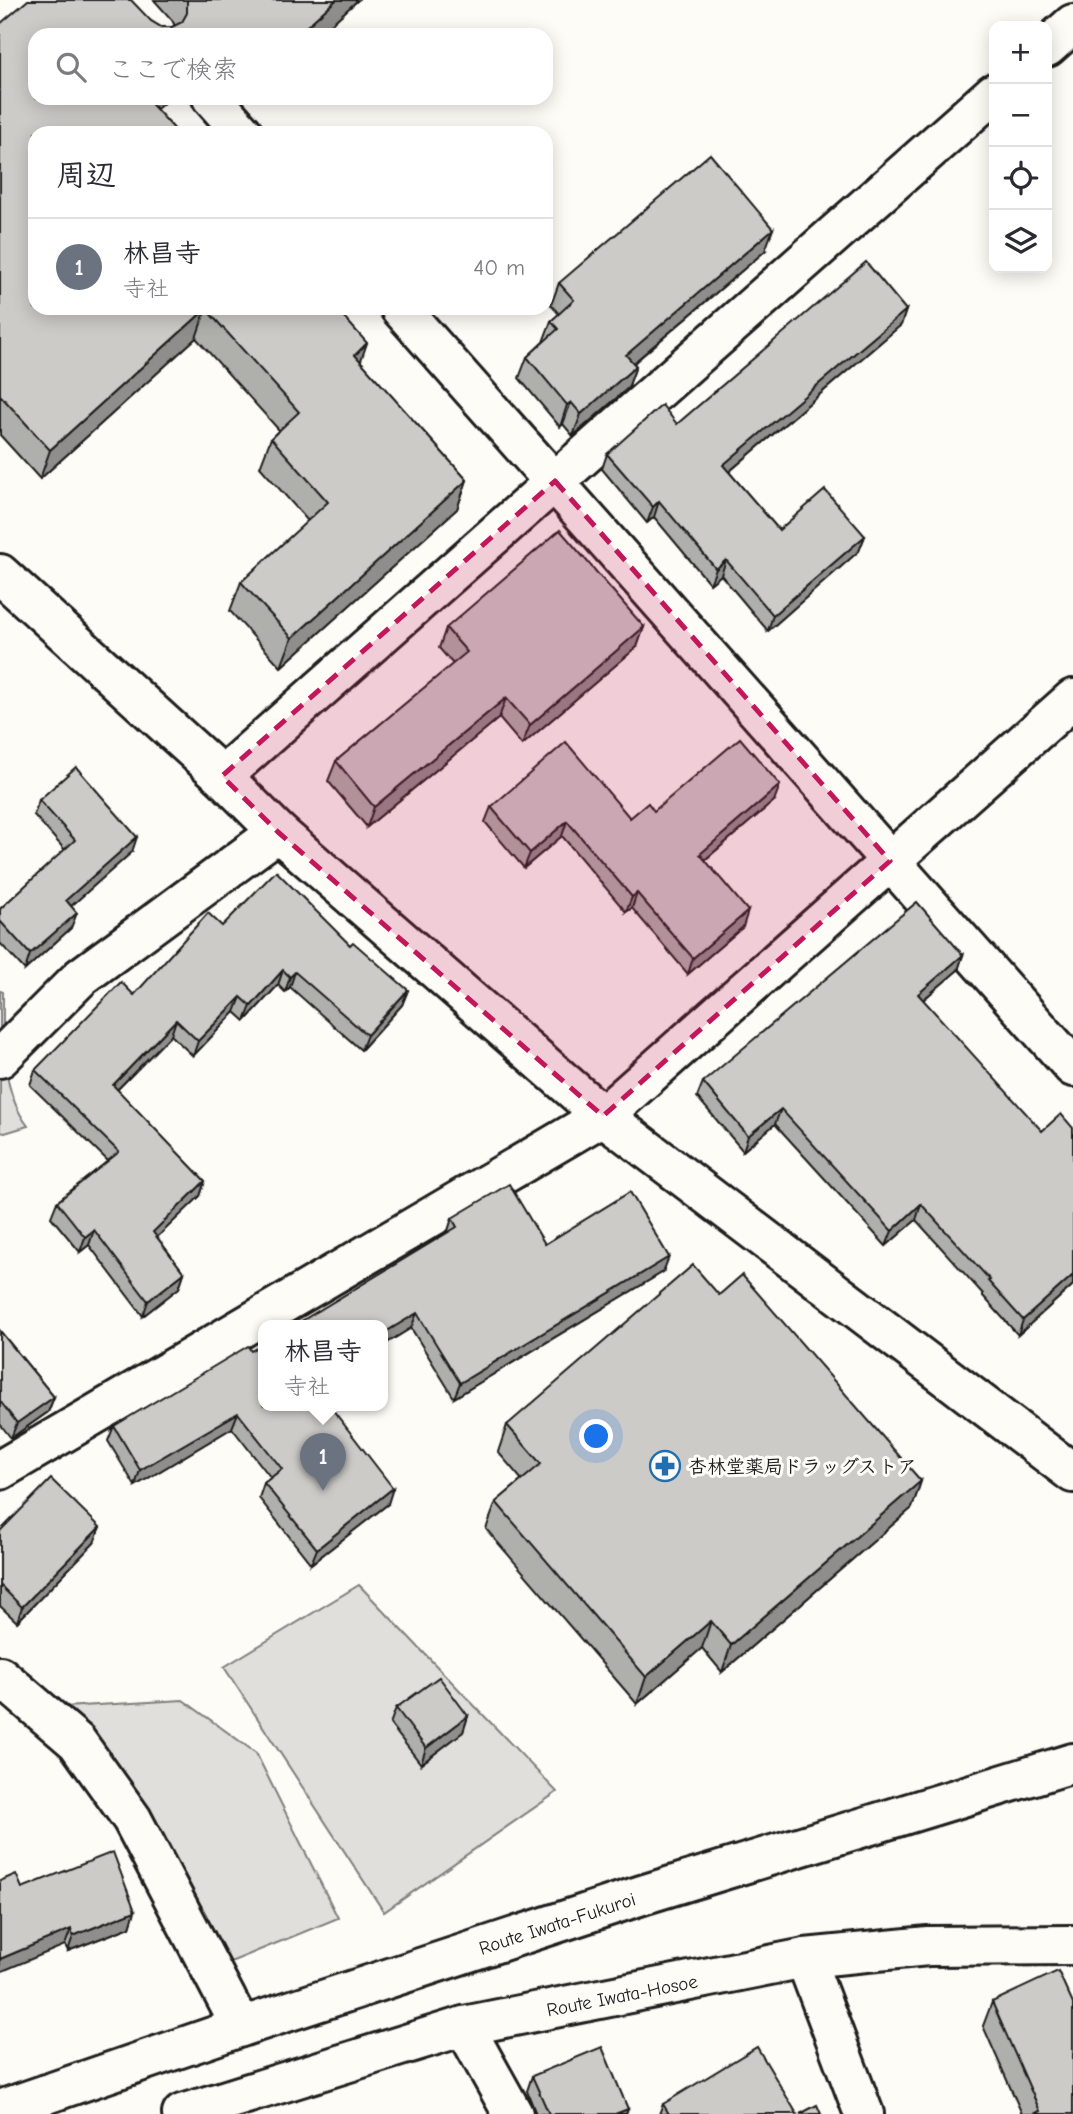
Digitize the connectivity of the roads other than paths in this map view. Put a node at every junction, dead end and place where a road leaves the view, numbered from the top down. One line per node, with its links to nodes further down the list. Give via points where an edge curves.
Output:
1 (1073, 24): 2 (street)
2 (1052, 43)
3 (989, 97): 7 (street)
4 (218, 105): 5 (street)
5 (237, 126)
6 (406, 315): 7 (street)
7 (555, 481): 10 (street); 12 (street)
8 (0, 575): 10 (street)
9 (1073, 699): 12 (street)
10 (222, 776): 11 (street)
11 (278, 832): 13 (street, via 81,977); 15 (street)
12 (890, 861): 14 (street); 15 (street)
13 (7, 1038)
14 (1073, 1067)
15 (603, 1116): 16 (street); 17 (street)
16 (0, 1470)
17 (1073, 1473)
18 (0, 1676): 23 (street, via 77,1742 132,1819)
19 (1073, 1763): 23 (street, Route Iwata-Fukuroi, via 642,1895)
20 (1073, 1945): 21 (street, Route Iwata-Hosoe, via 928,1946)
21 (805, 1958): 22 (street, Route Iwata-Hosoe); 28 (street)
22 (464, 2026): 24 (street, Route Iwata-Hosoe); 27 (street)
23 (242, 2027): 25 (street, Route Iwata-Fukuroi)
24 (232, 2107): 26 (street, Route Iwata-Hosoe)
25 (0, 2108)
26 (182, 2114)
27 (513, 2114)
28 (864, 2114)

